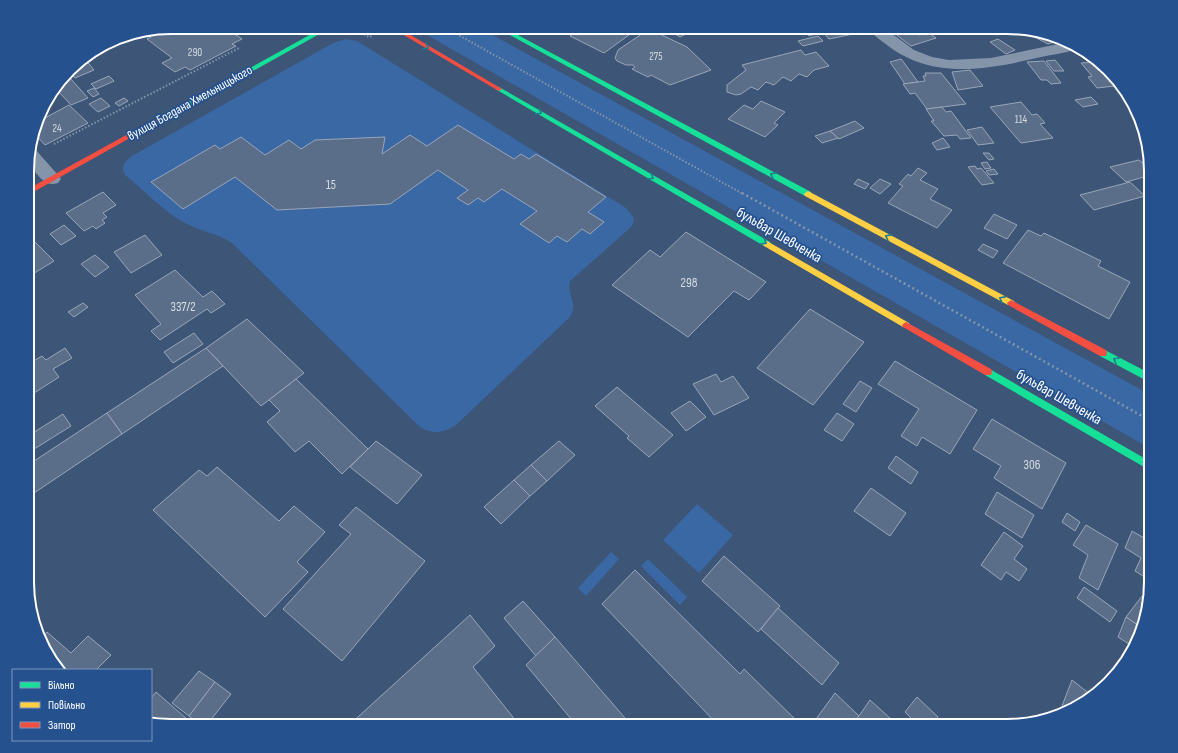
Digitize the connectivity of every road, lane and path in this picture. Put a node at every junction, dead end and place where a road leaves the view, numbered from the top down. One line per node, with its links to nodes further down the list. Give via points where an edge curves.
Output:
1 (316, 34): 10 (main road, вулиця Богдана Хмельницького)
2 (364, 34): 3 (path, via 369,37)
3 (375, 34)
4 (405, 34): 14 (main road, бульвар Шевченка, one-way to 14)
5 (457, 34): 13 (path)
6 (511, 34): 12 (main road, one-way to 6)
7 (883, 34): 8 (street, via 909,53 949,65 996,61)
8 (1065, 47)
9 (35, 159): 10 (street)
10 (52, 179): 11 (main road, вулиця Богдана Хмельницького)
11 (34, 189)
12 (1144, 375)
13 (1144, 417)
14 (1144, 463)

